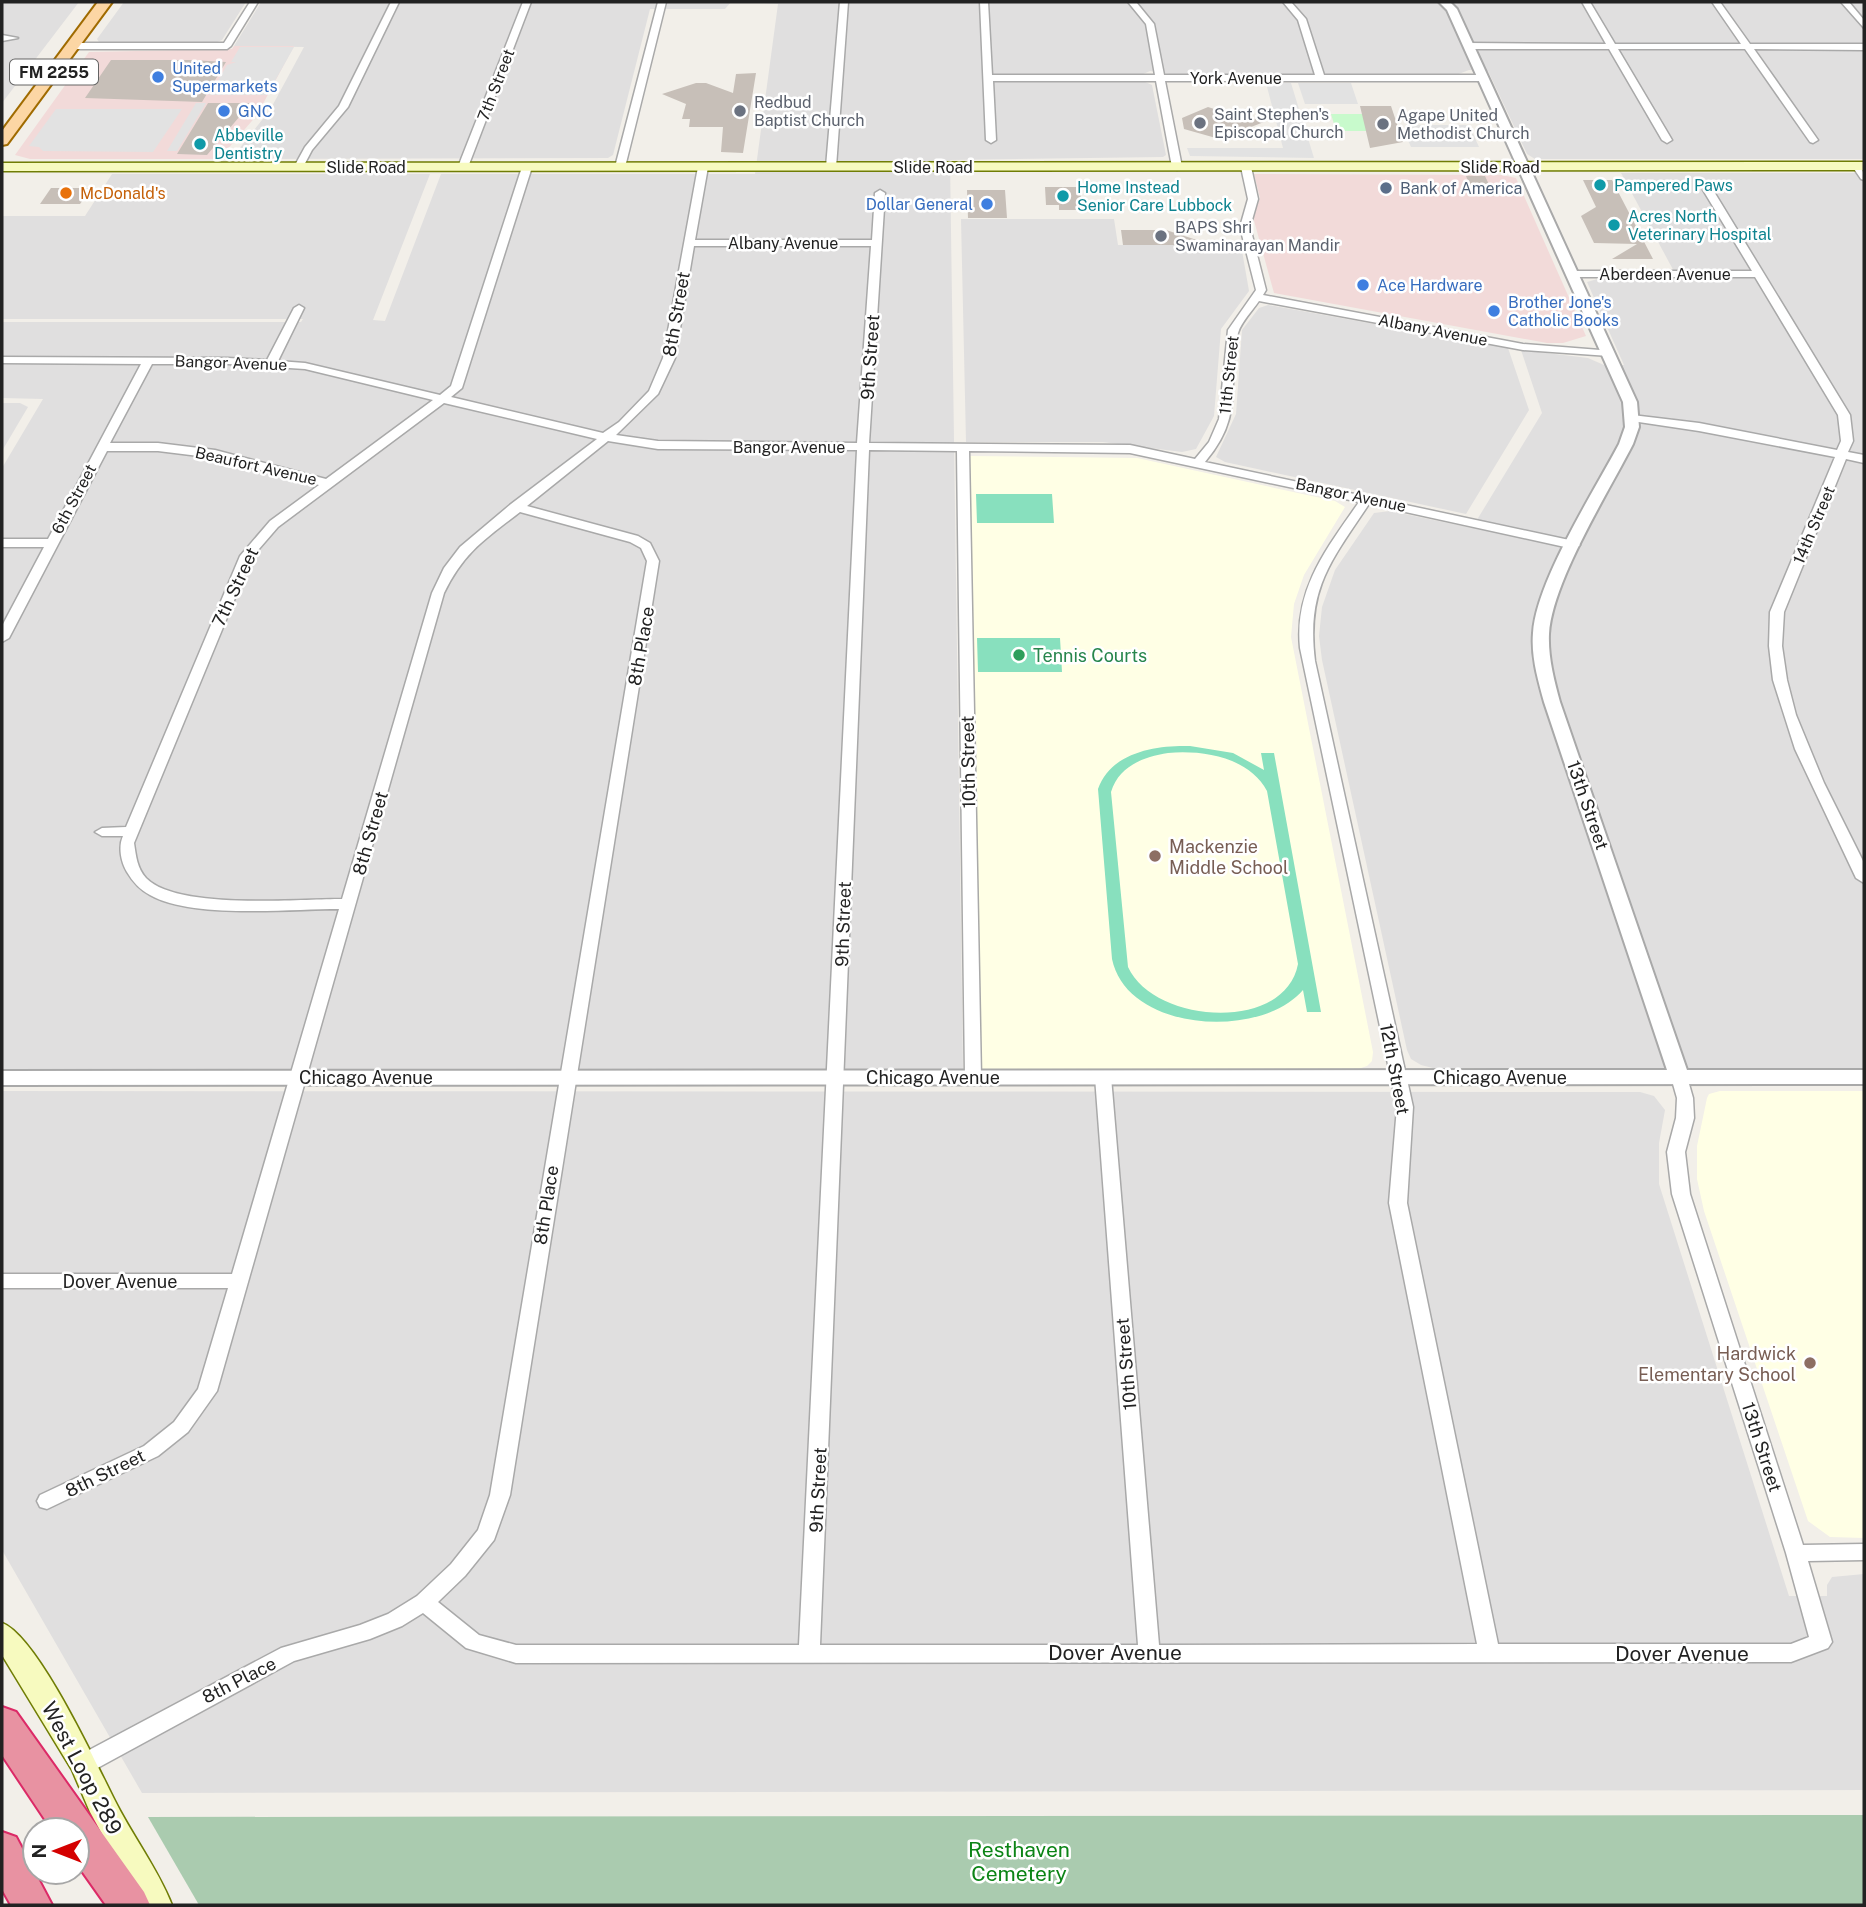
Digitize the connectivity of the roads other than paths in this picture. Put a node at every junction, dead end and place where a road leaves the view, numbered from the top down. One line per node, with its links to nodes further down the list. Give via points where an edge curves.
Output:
1 (105, 2): 17 (main road, FM 2255)
2 (254, 2): 17 (street, via 227,46)
3 (395, 2): 32 (street, via 344,107 308,149)
4 (527, 2): 33 (street, 7th Street)
5 (662, 2): 35 (street)
6 (844, 2): 37 (street)
7 (984, 2): 22 (street)
8 (1132, 2): 23 (street, via 1150,24)
9 (1287, 2): 24 (street, via 1301,19)
10 (1444, 2): 18 (street)
11 (1586, 2): 19 (street)
12 (1716, 2): 20 (street)
13 (1845, 2): 14 (street)
14 (1864, 25)
15 (2, 38): 16 (street)
16 (14, 38)
17 (72, 46): 29 (main road, FM 2255)
18 (1469, 46): 19 (street); 25 (street)
19 (1612, 47): 20 (street); 27 (street)
20 (1747, 47): 21 (street); 28 (street)
21 (1864, 47)
22 (988, 78): 23 (street, York Avenue); 26 (street)
23 (1160, 78): 24 (street, York Avenue); 38 (street)
24 (1320, 78): 25 (street, York Avenue)
25 (1483, 78): 30 (street)
26 (991, 140)
27 (1667, 140)
28 (1813, 140)
29 (2, 141)
30 (1524, 166): 39 (main road, Slide Road); 40 (main road, Slide Road); 45 (street)
31 (2, 167): 32 (main road, Slide Road)
32 (299, 167): 33 (main road, Slide Road)
33 (464, 167): 34 (main road, Slide Road)
34 (527, 167): 35 (main road, Slide Road); 53 (street, 7th Street, via 456,388)
35 (620, 167): 36 (main road, Slide Road)
36 (703, 167): 37 (main road, Slide Road); 43 (street, 8th Street)
37 (831, 167): 38 (main road, Slide Road)
38 (1177, 167): 39 (main road, Slide Road)
39 (1246, 167): 47 (street, via 1253,199 1245,227 1260,281)
40 (1862, 170)
41 (1708, 190): 46 (street, 14th Street)
42 (880, 193): 44 (street, 9th Street)
43 (688, 243): 44 (street, Albany Avenue); 55 (street, 8th Street, via 663,376 640,407)
44 (878, 243): 57 (street, 9th Street)
45 (1572, 274): 46 (street, Aberdeen Avenue); 49 (street)
46 (1759, 274): 59 (street, 14th Street, via 1844,415 1847,431)
47 (1257, 297): 49 (street, Albany Avenue, via 1523,347); 61 (street, 11th Street, via 1233,330 1225,419 1216,443)
48 (299, 308): 52 (street)
49 (1609, 353): 54 (street, via 1629,396)
50 (2, 360): 51 (street, Bangor Avenue)
51 (148, 361): 52 (street, Bangor Avenue); 56 (street, 6th Street)
52 (272, 362): 53 (street, Bangor Avenue)
53 (445, 399): 55 (street, Bangor Avenue); 62 (street, 7th Street)
54 (1632, 418): 59 (street); 67 (street, 13th Street, via 1626,444)
55 (603, 438): 57 (street, Bangor Avenue, via 701,447); 64 (street, 8th Street)
56 (102, 447): 62 (street, Beaufort Avenue, via 190,450); 66 (street, 6th Street)
57 (863, 447): 58 (street, Bangor Avenue); 81 (street, 9th Street)
58 (962, 447): 61 (street, Bangor Avenue, via 1130,449); 75 (street, 10th Street)
59 (1842, 455): 60 (street); 71 (street, 14th Street, via 1777,612 1774,637 1783,700)
60 (1864, 460)
61 (1198, 463): 63 (street, Bangor Avenue)
62 (327, 483): 69 (street, 7th Street, via 275,524 246,556)
63 (1367, 499): 67 (street, Bangor Avenue); 77 (street, 12th Street, via 1316,581 1305,628)
64 (515, 507): 72 (street, 8th Street, via 464,550 438,593); 74 (street, 8th Place, via 634,539 646,546 653,561)
65 (2, 543): 66 (street)
66 (51, 543): 68 (street, 6th Street)
67 (1574, 545): 78 (street, 13th Street, via 1540,618 1542,669)
68 (2, 638)
69 (131, 831): 70 (street); 72 (street, 7th Street, via 126,859 132,871 148,887 173,899 199,904)
70 (102, 832)
71 (1864, 878)
72 (350, 904): 73 (street, 8th Street)
73 (299, 1077): 74 (street, Chicago Avenue); 80 (street, Chicago Avenue); 83 (street, 8th Street)
74 (567, 1077): 81 (street, Chicago Avenue); 87 (street, 8th Place, via 500,1495 487,1534)
75 (973, 1077): 76 (street, Chicago Avenue); 81 (street, Chicago Avenue)
76 (1103, 1077): 77 (street, Chicago Avenue); 90 (street, 10th Street)
77 (1398, 1077): 78 (street, Chicago Avenue); 91 (street, 12th Street, via 1405,1107 1398,1203)
78 (1679, 1077): 79 (street, Chicago Avenue); 86 (street, 13th Street, via 1685,1108 1676,1152 1681,1194)
79 (1864, 1077)
80 (2, 1078)
81 (837, 1078): 92 (street, 9th Street)
82 (2, 1281): 83 (street, Dover Avenue)
83 (238, 1281): 84 (street, 8th Street, via 207,1391 181,1427 151,1451)
84 (47, 1501)
85 (1864, 1552): 86 (street)
86 (1796, 1553): 89 (street, 13th Street)
87 (424, 1602): 92 (street, Dover Avenue, via 473,1642 516,1654); 94 (street, 8th Place, via 363,1633 288,1654)
88 (2, 1634): 94 (main road, West Loop 289)
89 (1821, 1642): 91 (street, Dover Avenue, via 1791,1653)
90 (1149, 1651): 91 (street, Dover Avenue); 92 (street, Dover Avenue)
91 (1489, 1653)
92 (809, 1654)
93 (2, 1724): 95 (highway)
94 (84, 1764): 100 (main road, West Loop 289, via 100,1803)
95 (66, 1816)
96 (2, 1850): 98 (highway)
97 (91, 1852): 99 (highway)
98 (33, 1905)
99 (130, 1905)
100 (157, 1905)

